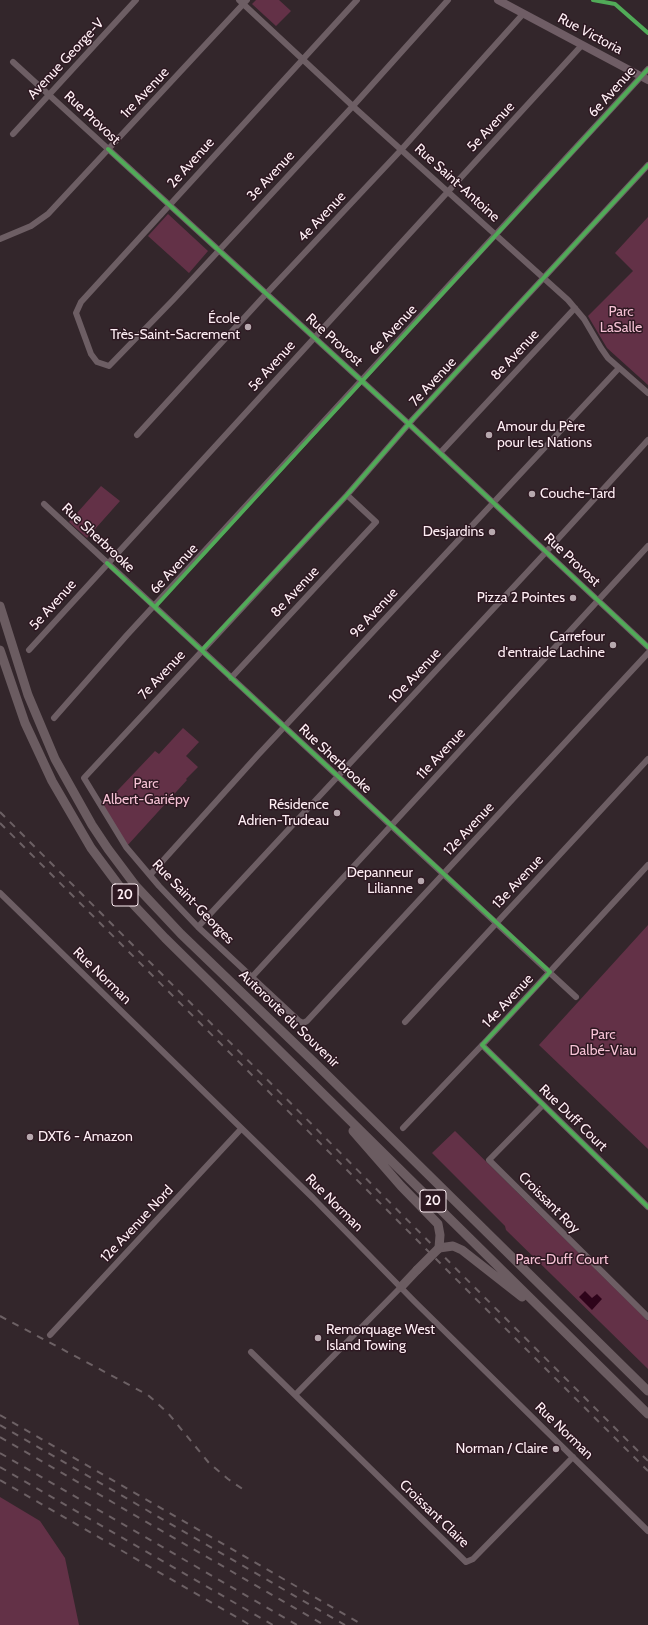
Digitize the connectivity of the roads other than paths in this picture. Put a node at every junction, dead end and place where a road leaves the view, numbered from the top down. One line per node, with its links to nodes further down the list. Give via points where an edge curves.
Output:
1 (136, 0): 12 (street, Avenue George-V)
2 (357, 0): 8 (street, 2e Avenue)
3 (448, 0): 13 (street, 3e Avenue)
4 (498, 0): 6 (main road, Rue Victoria)
5 (243, 1): 8 (street, Rue Saint-Antoine); 15 (street, 1re Avenue)
6 (523, 14): 7 (main road, Rue Victoria); 16 (street, 4e Avenue)
7 (582, 45): 11 (main road, Rue Victoria); 18 (street, 5e Avenue)
8 (303, 59): 13 (street, Rue Saint-Antoine); 19 (street, 2e Avenue)
9 (13, 62): 12 (street, Rue Provost)
10 (648, 69): 11 (street, 6e Avenue)
11 (645, 78): 20 (street, 6e Avenue)
12 (49, 95): 14 (street, Avenue George-V); 15 (street, Rue Provost)
13 (353, 106): 16 (street, Rue Saint-Antoine); 22 (street, 3e Avenue)
14 (13, 134)
15 (108, 150): 19 (street, Rue Provost); 21 (street, 1re Avenue, via 48,214 31,226)
16 (401, 150): 18 (street, Rue Saint-Antoine); 24 (street, 4e Avenue)
17 (648, 165): 23 (street, 7e Avenue)
18 (448, 192): 20 (street, Rue Saint-Antoine); 26 (street, 5e Avenue)
19 (169, 205): 22 (street, Rue Provost); 27 (street, 2e Avenue, via 78,307 76,314 91,354 97,362)
20 (496, 235): 23 (street, Rue Saint-Antoine); 29 (street, 6e Avenue)
21 (0, 239)
22 (219, 250): 24 (street, Rue Provost); 27 (street, 3e Avenue)
23 (544, 278): 25 (street, Rue Saint-Antoine); 31 (street, 7e Avenue)
24 (266, 294): 26 (street, Rue Provost); 32 (street, 4e Avenue)
25 (575, 308): 28 (street, Rue Saint-Antoine, via 600,348); 34 (street, 8e Avenue)
26 (314, 337): 29 (street, Rue Provost); 40 (street, 5e Avenue)
27 (109, 366)
28 (619, 368): 30 (street, Rue Saint-Antoine); 36 (street, 9e Avenue)
29 (362, 381): 31 (street, Rue Provost); 44 (street, 6e Avenue)
30 (648, 393)
31 (409, 424): 34 (street, Rue Provost); 35 (street, 7e Avenue)
32 (137, 435)
33 (648, 440): 39 (street, 10e Avenue)
34 (440, 453): 36 (street, Rue Provost)
35 (347, 495): 49 (street, 7e Avenue); 52 (street, 8e Avenue, via 376,522)
36 (493, 502): 39 (street, Rue Provost); 54 (street, 9e Avenue)
37 (44, 504): 40 (street, Rue Sherbrooke)
38 (648, 546): 42 (street, 11e Avenue)
39 (546, 552): 42 (street, Rue Provost); 56 (street, 10e Avenue)
40 (107, 562): 44 (street, Rue Sherbrooke); 48 (street, 5e Avenue)
41 (0, 598): 45 (highway)
42 (599, 600): 46 (street, Rue Provost); 58 (street, 11e Avenue)
43 (0, 606): 45 (highway, Autoroute du Souvenir / 20)
44 (154, 607): 49 (street, Rue Sherbrooke); 53 (street, 6e Avenue)
45 (4, 619): 82 (highway, Autoroute du Souvenir / 20, via 28,695 55,759 92,825 135,885 176,930)
46 (648, 647)
47 (0, 650): 51 (highway, Autoroute du Souvenir / 20)
48 (29, 650)
49 (202, 650): 52 (street, Rue Sherbrooke); 57 (street, 7e Avenue)
50 (648, 653): 60 (street, 12e Avenue)
51 (2, 660): 71 (highway, Autoroute du Souvenir / 20, via 46,771 80,831 105,868 153,926)
52 (231, 678): 54 (street, Rue Sherbrooke)
53 (54, 718)
54 (285, 728): 56 (street, Rue Sherbrooke); 61 (street, 9e Avenue)
55 (648, 759): 63 (street, 13e Avenue)
56 (338, 777): 58 (street, Rue Sherbrooke); 64 (street, 10e Avenue)
57 (84, 778): 61 (street, Rue Saint-Georges, via 126,847)
58 (391, 825): 60 (street, Rue Sherbrooke); 66 (street, 11e Avenue)
59 (648, 865): 65 (street, 14e Avenue)
60 (444, 874): 63 (street, Rue Sherbrooke); 68 (street, 12e Avenue)
61 (150, 875): 64 (street, Rue Saint-Georges)
62 (0, 893): 74 (street, Rue Norman)
63 (497, 923): 65 (street, Rue Sherbrooke); 69 (street, 13e Avenue)
64 (198, 927): 66 (street, Rue Saint-Georges)
65 (550, 972): 67 (street, Rue Sherbrooke); 70 (street, 14e Avenue)
66 (252, 977): 68 (street, Rue Saint-Georges, via 299,1021)
67 (576, 997)
68 (307, 1021)
69 (404, 1022)
70 (482, 1045): 72 (street, Rue Duff Court); 73 (street, 14e Avenue)
71 (310, 1081): 76 (highway, via 401,1186 435,1220 440,1231); 79 (highway, Autoroute du Souvenir / 20)
72 (543, 1105): 75 (street, Rue Duff Court); 78 (street, Croissant Roy, via 489,1160)
73 (403, 1128)
74 (241, 1129): 77 (street, Rue Norman); 80 (street, 12e Avenue Nord)
75 (648, 1207)
76 (440, 1247): 77 (highway, bridge); 79 (highway, via 453,1246 462,1250)
77 (400, 1287): 83 (street); 85 (street, Rue Norman)
78 (648, 1317)
79 (554, 1322): 84 (highway, Autoroute du Souvenir / 20)
80 (50, 1335)
81 (251, 1352): 83 (street, Croissant Claire)
82 (648, 1391)
83 (295, 1395): 85 (street, Croissant Claire, via 466,1562 473,1559)
84 (648, 1414)
85 (573, 1457): 86 (street, Rue Norman)
86 (648, 1531)

